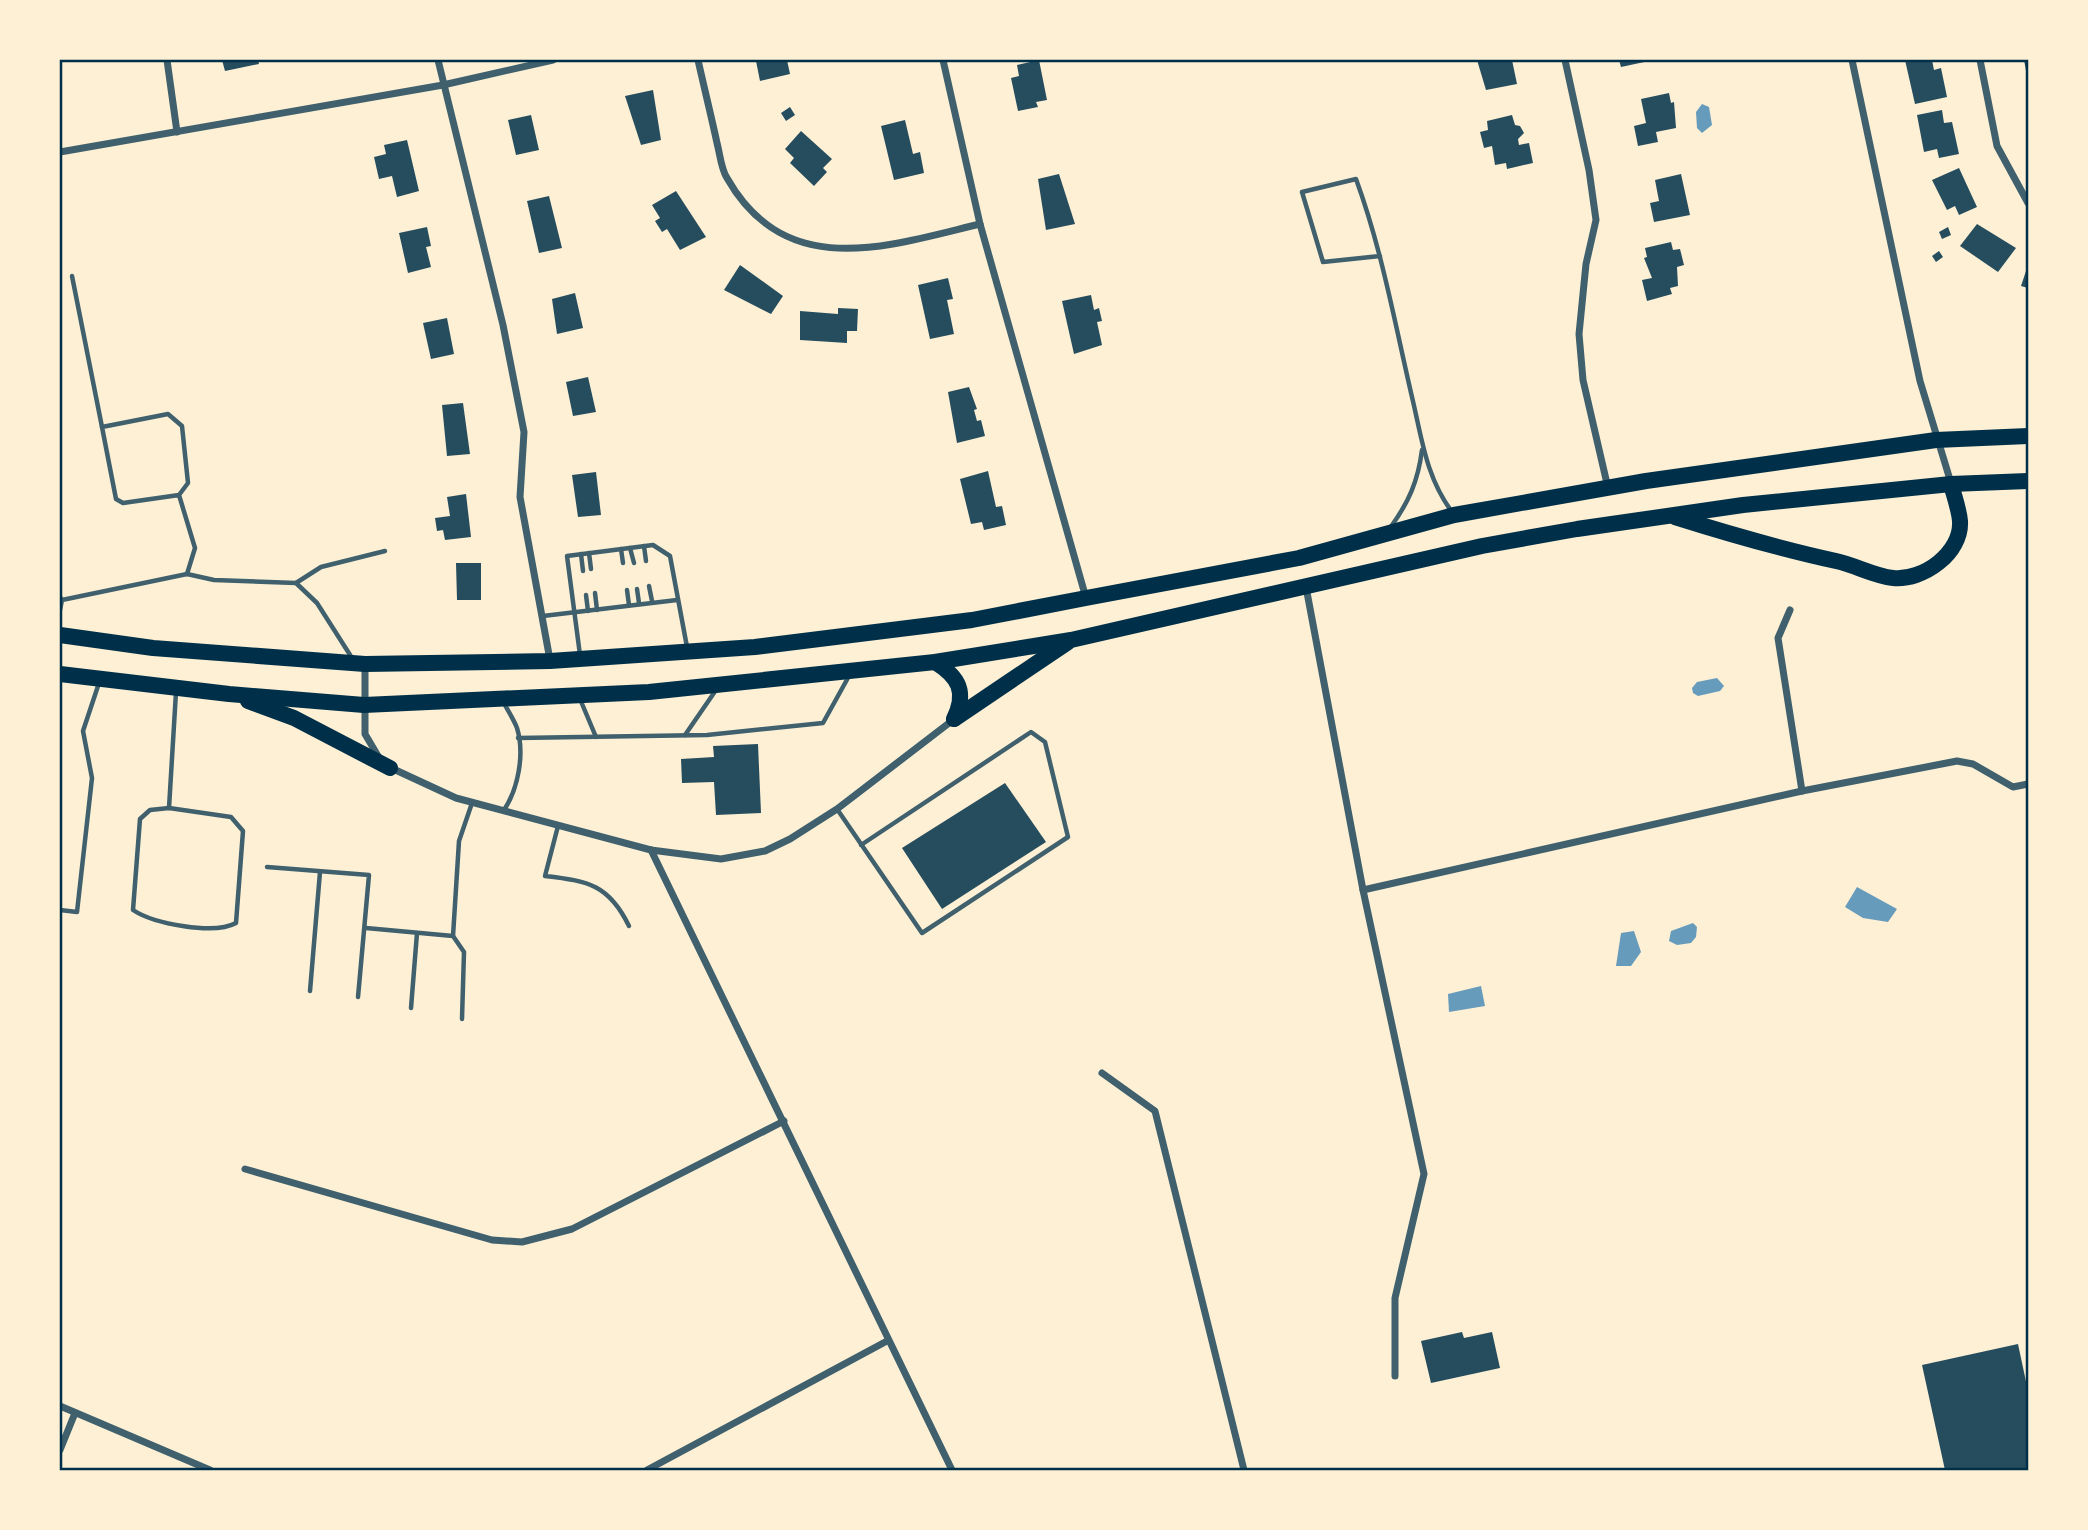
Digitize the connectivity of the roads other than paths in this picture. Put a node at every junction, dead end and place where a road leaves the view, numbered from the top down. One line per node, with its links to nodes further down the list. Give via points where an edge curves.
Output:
1 (167, 60): 10 (street)
2 (438, 60): 9 (street)
3 (553, 60): 9 (street)
4 (698, 60): 13 (street, via 726,177 753,213 782,234 829,249 875,249)
5 (943, 60): 13 (street)
6 (1565, 60): 22 (street, via 1597,220 1586,264 1579,334 1583,380)
7 (1853, 60): 18 (street)
8 (1980, 60): 12 (street, via 1997,146)
9 (443, 85): 10 (street); 58 (street, via 503,325 524,432 520,497)
10 (177, 132): 11 (street)
11 (60, 152)
12 (2028, 203)
13 (980, 224): 47 (street)
14 (1380, 256): 14 (lane, via 1356,180 1302,192 1323,262); 19 (lane)
15 (72, 276): 16 (lane)
16 (102, 427): 23 (lane, via 116,499 123,503); 23 (lane, via 168,414 182,426 188,483)
17 (2028, 436): 18 (highway)
18 (1936, 440): 21 (street); 22 (highway)
19 (1422, 449): 24 (lane, via 1438,493); 26 (lane, via 1418,479 1408,503)
20 (2028, 481): 21 (highway)
21 (1951, 484): 25 (highway); 25 (highway, via 1960,523 1953,545 1938,564 1905,577 1892,578 1778,550)
22 (1608, 488): 24 (highway)
23 (179, 495): 39 (lane, via 195,548)
24 (1454, 515): 26 (highway)
25 (1669, 515): 41 (highway, via 1482,546)
26 (1386, 533): 33 (highway)
27 (644, 546): 28 (lane); 34 (lane); 49 (lane, via 653,545 670,556)
28 (630, 548): 29 (lane); 36 (lane)
29 (621, 549): 31 (lane); 35 (lane)
30 (385, 551): 40 (lane, via 321,567)
31 (589, 553): 32 (lane); 37 (lane)
32 (581, 554): 38 (lane); 57 (lane, via 567,556)
33 (1299, 558): 41 (highway); 47 (highway)
34 (646, 561)
35 (623, 563)
36 (634, 563)
37 (590, 569)
38 (583, 571)
39 (187, 573): 40 (lane, via 214,580); 48 (lane)
40 (296, 583): 65 (lane, via 317,603)
41 (1306, 585): 60 (highway); 91 (street)
42 (649, 586): 50 (lane)
43 (637, 589): 51 (lane)
44 (627, 590): 52 (lane)
45 (595, 593): 54 (lane)
46 (586, 595): 56 (lane)
47 (1086, 598): 61 (highway, via 972,620 755,648)
48 (61, 599): 53 (lane)
49 (677, 600): 50 (lane); 61 (lane)
50 (652, 601): 51 (lane)
51 (639, 603): 52 (lane)
52 (629, 605): 54 (lane)
53 (60, 610)
54 (597, 610): 56 (lane)
55 (1790, 610): 81 (street, via 1778,638)
56 (588, 611): 57 (lane)
57 (575, 613): 58 (lane); 62 (lane)
58 (542, 617): 63 (street)
59 (60, 635): 65 (highway, via 153,648)
60 (1071, 640): 64 (highway); 75 (highway)
61 (688, 652): 62 (highway)
62 (581, 659): 63 (highway)
63 (550, 661): 65 (highway)
64 (935, 662): 66 (highway); 75 (highway, via 951,671 960,684 961,701)
65 (361, 664): 74 (street)
66 (852, 671): 69 (highway); 76 (lane, via 823,723)
67 (60, 674): 68 (highway)
68 (100, 679): 70 (highway); 92 (lane, via 83,731 92,778 76,912)
69 (720, 684): 72 (highway); 76 (lane)
70 (177, 688): 71 (highway); 83 (lane)
71 (229, 694): 74 (highway); 79 (highway, via 294,719)
72 (578, 695): 73 (highway); 77 (lane)
73 (502, 699): 74 (highway); 78 (lane)
74 (363, 705): 79 (street, via 368,742)
75 (954, 719): 84 (street)
76 (685, 736): 77 (lane)
77 (596, 737): 78 (lane)
78 (517, 738): 85 (lane, via 519,769 514,796)
79 (390, 768): 82 (street)
80 (2028, 784): 81 (street, via 2013,787 1957,761)
81 (1802, 791): 91 (street)
82 (472, 802): 85 (street); 96 (lane, via 459,841)
83 (169, 808): 83 (lane, via 150,810 140,819 133,910 146,919 225,929 236,923 243,831 231,817)
84 (837, 809): 87 (lane); 88 (street, via 790,839 743,856 721,859)
85 (504, 810): 86 (street)
86 (559, 825): 88 (street); 93 (lane, via 545,876 579,880 607,892)
87 (861, 845): 87 (lane, via 922,933 1068,837 1045,742 1031,732)
88 (651, 850): 102 (street)
89 (267, 867): 90 (lane)
90 (320, 872): 94 (lane, via 369,874); 97 (lane)
91 (1363, 890): 105 (street, via 1424,1174 1395,1298)
92 (60, 910)
93 (629, 926)
94 (366, 928): 95 (lane); 98 (lane)
95 (417, 933): 96 (lane); 99 (lane)
96 (453, 936): 100 (lane, via 464,952)
97 (310, 991)
98 (358, 997)
99 (411, 1009)
100 (462, 1019)
101 (1102, 1073): 112 (street, via 1155,1111)
102 (783, 1121): 103 (street, via 572,1229 522,1242 492,1240); 104 (street)
103 (246, 1169)
104 (887, 1341): 110 (street); 111 (street)
105 (1395, 1376)
106 (60, 1406): 107 (street)
107 (75, 1413): 108 (street); 109 (street)
108 (60, 1450)
109 (210, 1471)
110 (647, 1471)
111 (952, 1471)
112 (1244, 1471)

